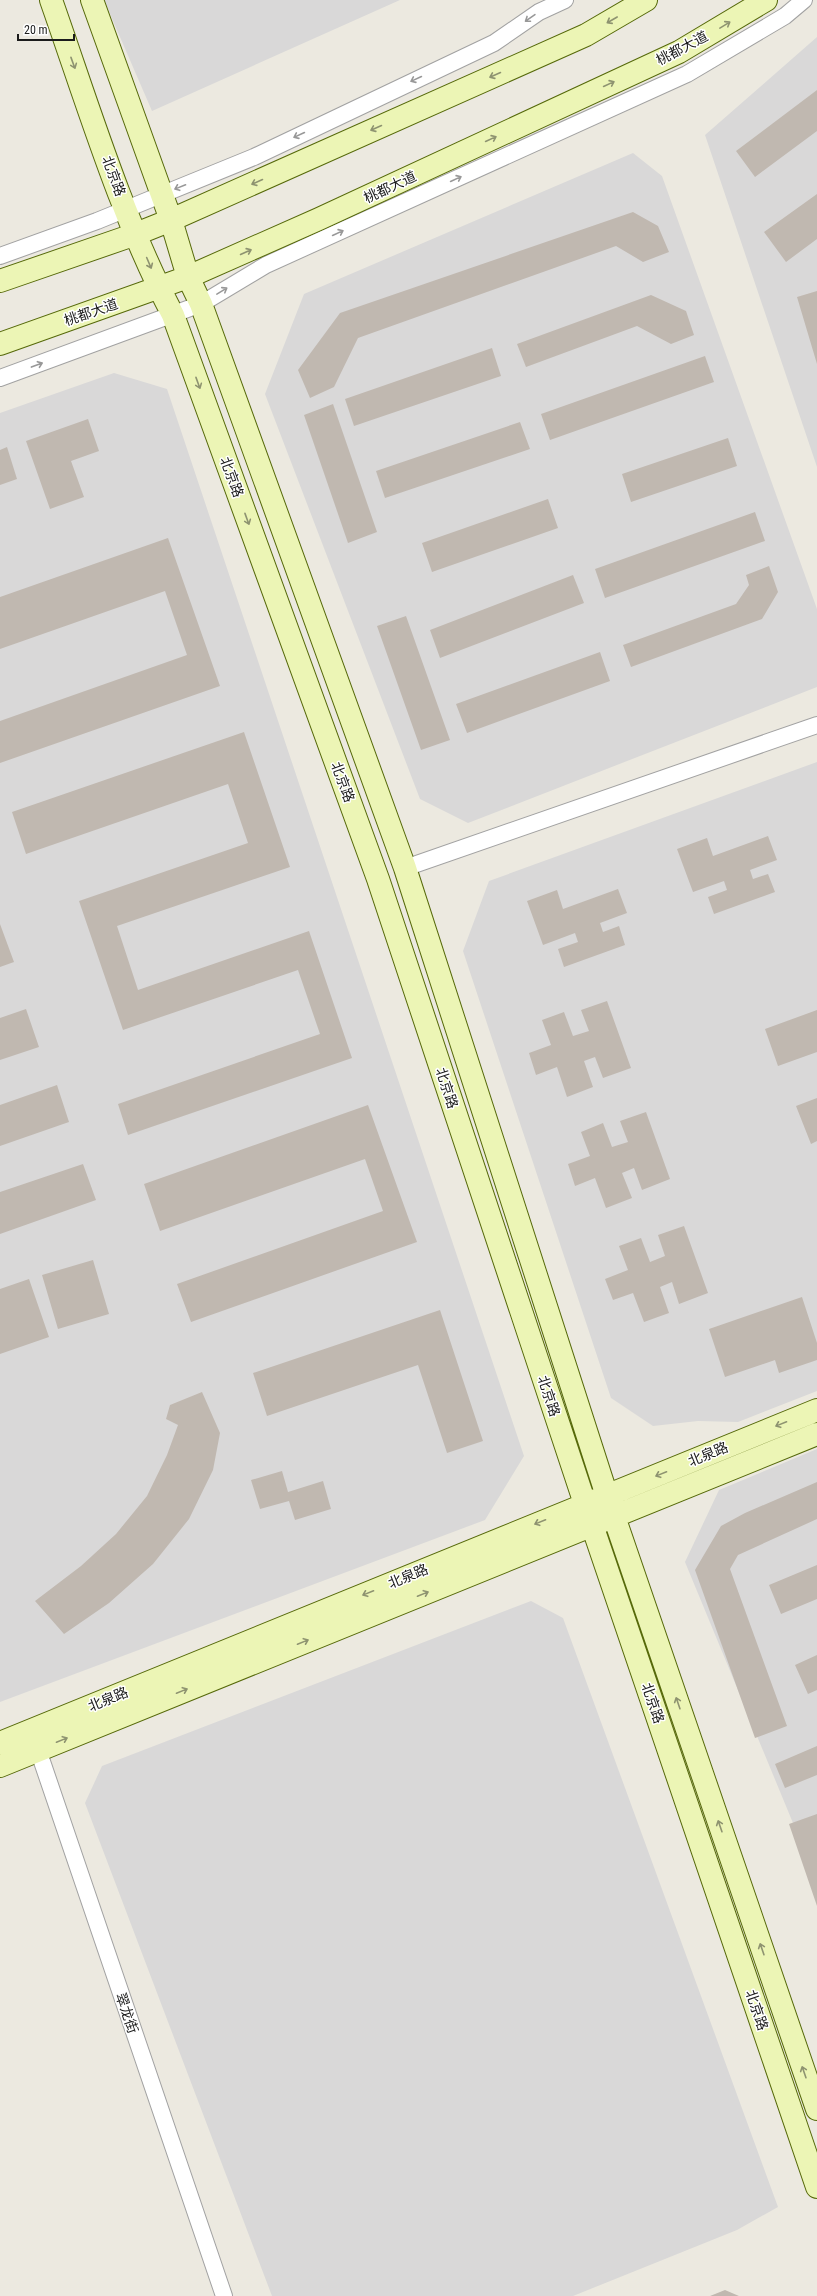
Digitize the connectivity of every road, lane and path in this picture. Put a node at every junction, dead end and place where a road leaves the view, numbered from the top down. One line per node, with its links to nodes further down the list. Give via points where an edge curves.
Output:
1 (51, 0): 8 (street, 北京路, one-way to 8)
2 (92, 0): 7 (street, 北京路)
3 (565, 0): 7 (street, one-way to 7, via 539,12 494,43 254,156)
4 (646, 0): 9 (street, one-way to 9, via 586,35)
5 (766, 0): 12 (street, 桃都大道, one-way to 5, via 679,52)
6 (804, 0): 15 (street, one-way to 6, via 266,265 687,74 785,16)
7 (161, 195): 8 (street); 9 (street, 北京路)
8 (126, 209): 10 (street, 北京路); 11 (street)
9 (171, 220): 10 (street); 12 (street, 北京路)
10 (136, 234): 13 (street); 14 (street, 北京路, one-way to 14)
11 (0, 256)
12 (188, 277): 14 (street, 桃都大道); 15 (street, 北京路)
13 (0, 281)
14 (159, 288): 16 (street, 北京路); 17 (street, 桃都大道)
15 (201, 304): 16 (street); 20 (street, 北京路)
16 (174, 315): 18 (street, one-way to 16); 24 (street, 北京路, one-way to 24, via 378,879)
17 (0, 344)
18 (0, 378)
19 (817, 725): 20 (street)
20 (405, 868): 23 (street, 北京路)
21 (817, 1410): 23 (street, 北泉路, one-way to 23)
22 (817, 1434): 25 (street, 北泉路)
23 (607, 1496): 24 (street, 北泉路); 25 (street, 北京路)
24 (585, 1504): 26 (street, 北京路); 27 (street, 北泉路, one-way to 27)
25 (614, 1516): 26 (street, 北泉路); 30 (street, 北京路, one-way to 25)
26 (592, 1525): 27 (street, 北泉路, one-way to 26); 31 (street, 北京路)
27 (34, 1740): 28 (street, 北泉路); 29 (street, 北泉路); 32 (street, 翠龙街)
28 (0, 1744)
29 (0, 1766)
30 (817, 2109)
31 (817, 2187)
32 (224, 2296)

